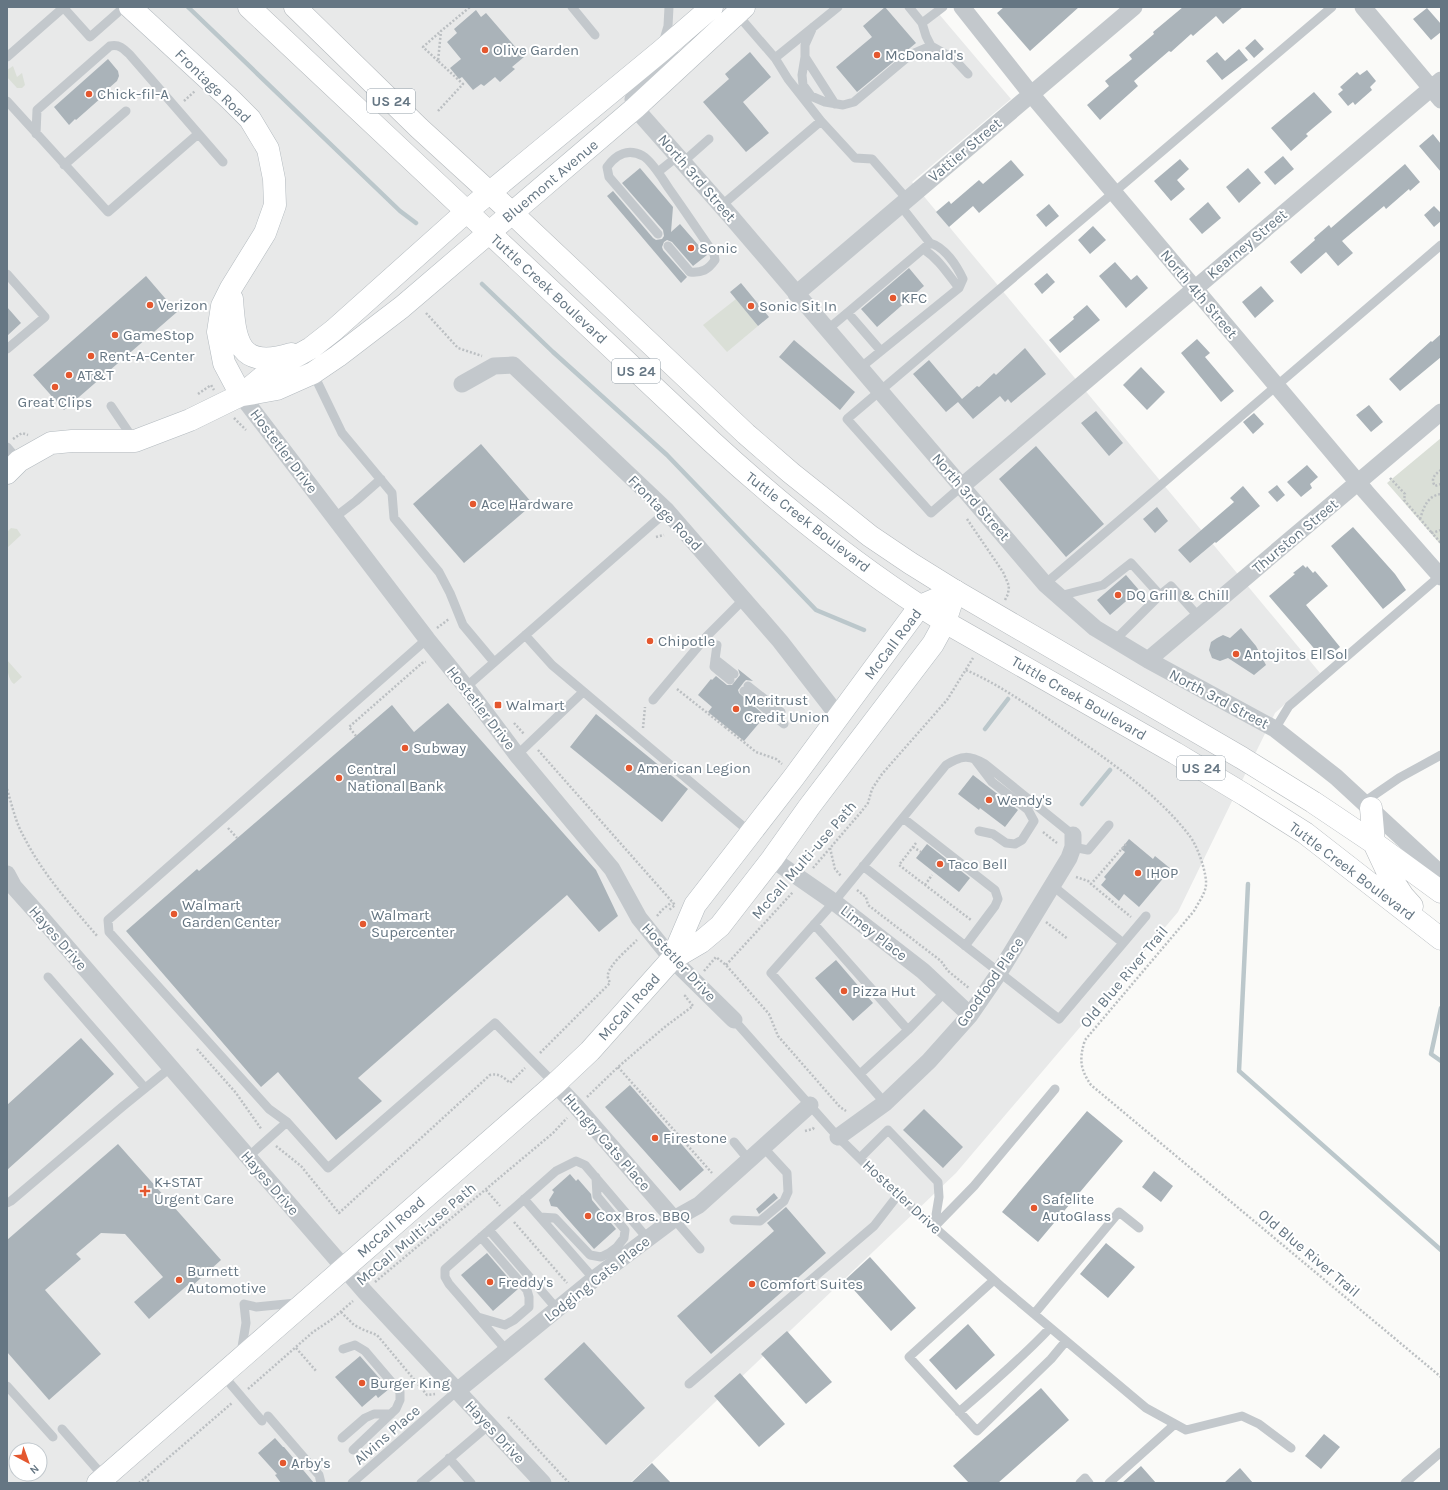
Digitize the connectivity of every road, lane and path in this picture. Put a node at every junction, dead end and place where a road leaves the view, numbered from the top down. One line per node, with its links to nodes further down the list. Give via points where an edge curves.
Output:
1 (64, 7): 2 (lane, via 90,36); 25 (lane)
2 (124, 7)
3 (130, 7): 59 (main road, Frontage Road, via 250,119 268,149 274,179 275,205 265,233)
4 (249, 7): 51 (main road, Tuttle Creek Boulevard / US 24)
5 (295, 7): 47 (main road, Tuttle Creek Boulevard / US 24, via 419,128)
6 (470, 7): 20 (path)
7 (572, 7): 22 (lane)
8 (669, 7): 24 (lane, via 668,26)
9 (712, 7): 21 (main road, Bluemont Avenue)
10 (838, 7): 19 (lane)
11 (909, 7): 18 (lane)
12 (943, 7): 18 (lane)
13 (962, 7): 32 (street, North 4th Street)
14 (1134, 7): 32 (street, Vattier Street)
15 (1332, 7): 48 (lane)
16 (1363, 7): 31 (street)
17 (740, 10): 27 (lane); 36 (main road, Bluemont Avenue)
18 (922, 23): 23 (lane)
19 (813, 27): 26 (lane, via 805,45); 27 (lane)
20 (441, 31): 28 (path); 28 (path, via 423,47)
21 (685, 31): 24 (main road, Bluemont Avenue); 36 (street, via 633,99)
22 (595, 35)
23 (931, 46): 29 (lane, via 954,59); 35 (lane, via 910,55 854,102)
24 (661, 51): 47 (main road, Bluemont Avenue)
25 (7, 57)
26 (805, 57): 35 (lane); 35 (lane, via 803,85 811,96)
27 (775, 58): 39 (lane)
28 (438, 61): 37 (path, via 463,84)
29 (968, 74)
30 (199, 88): 34 (path)
31 (1438, 89): 60 (street, Kearney Street)
32 (1031, 94): 48 (street, North 4th Street); 49 (street, Vattier Street)
33 (7, 101): 40 (lane)
34 (182, 102)
35 (835, 104)
36 (635, 108): 43 (street, North 3rd Street); 52 (main road, Bluemont Avenue)
37 (438, 111)
38 (126, 112): 45 (lane)
39 (821, 121): 49 (lane, via 856,158 872,159); 50 (lane, via 745,181)
40 (36, 134): 41 (lane, via 37,110 110,46 115,45 122,47 130,55); 45 (lane)
41 (198, 134): 44 (lane); 45 (lane, via 108,212)
42 (709, 138): 43 (lane)
43 (680, 159): 46 (lane); 50 (street, North 3rd Street)
44 (223, 162)
45 (64, 165)
46 (658, 172): 54 (lane, via 645,157 631,152 618,155 607,167 609,178); 56 (lane, via 714,254 715,260 709,269 699,273 690,272)
47 (490, 192): 51 (main road, Bluemont Avenue); 52 (main road, Tuttle Creek Boulevard / US 24)
48 (1114, 192): 60 (street, North 4th Street); 73 (lane)
49 (904, 202): 57 (lane); 61 (street, Vattier Street)
50 (722, 206): 61 (street, North 3rd Street)
51 (466, 212): 53 (main road, Tuttle Creek Boulevard / US 24); 65 (main road, Bluemont Avenue, via 334,330)
52 (512, 213): 53 (main road, Bluemont Avenue); 94 (main road, Tuttle Creek Boulevard / US 24, via 630,326 791,473 870,536)
53 (489, 232): 70 (main road, Bluemont Avenue, via 402,307); 98 (main road, Tuttle Creek Boulevard / US 24, via 761,487 811,528)
54 (658, 234)
55 (1441, 245): 72 (lane)
56 (668, 246)
57 (927, 246): 63 (lane); 67 (lane, via 959,288)
58 (7, 274): 66 (lane, via 45,317)
59 (230, 288): 65 (main road, via 234,327 239,344 249,354 264,359 281,357); 74 (main road, Hostetler Drive, via 222,306 218,332 224,363)
60 (1195, 288): 72 (street, North 4th Street); 84 (street, Kearney Street)
61 (796, 294): 64 (street, North 3rd Street)
62 (426, 313): 68 (path, via 458,348 479,354)
63 (848, 313): 64 (lane); 67 (lane)
64 (827, 330): 69 (street, North 3rd Street)
65 (310, 348): 74 (main road, Bluemont Avenue, via 270,372)
66 (7, 349)
67 (881, 351): 69 (lane)
68 (492, 367): 71 (street, Frontage Road); 86 (street, Frontage Road, via 513,365)
69 (860, 368): 73 (street, North 3rd Street)
70 (312, 373): 74 (main road, Bluemont Avenue, via 277,389); 81 (lane, via 342,433)
71 (462, 384)
72 (1276, 385): 82 (street, North 4th Street); 93 (lane)
73 (879, 391): 84 (street, North 3rd Street); 84 (lane, via 847,419 931,513)
74 (241, 395): 77 (main road, Bluemont Avenue, via 190,420); 87 (street, Hostetler Drive)
75 (111, 406): 77 (lane)
76 (1441, 412): 82 (street, Thurston Street)
77 (135, 441): 78 (main road, Bluemont Avenue, via 51,443)
78 (11, 460)
79 (1441, 470): 83 (path, via 1432,479 1435,486)
80 (1390, 478): 88 (path, via 1405,494 1404,500)
81 (381, 479): 87 (lane); 99 (lane, via 392,493 394,518 439,572)
82 (1358, 482): 92 (street, North 4th Street); 100 (street, Thurston Street)
83 (1441, 484)
84 (962, 486): 93 (street, North 3rd Street)
85 (1441, 494): 88 (path, via 1429,498)
86 (667, 510): 97 (street, Frontage Road); 102 (lane)
87 (334, 518): 103 (street, Hostetler Drive)
88 (1420, 519): 90 (path)
89 (1441, 530): 90 (path)
90 (1432, 533): 91 (path)
91 (1441, 543)
92 (1440, 577): 119 (lane, via 1289,706)
93 (1045, 584): 96 (street, North 3rd Street)
94 (954, 591): 98 (main road, McCall Road); 101 (main road, McCall Road); 136 (main road, Tuttle Creek Boulevard / US 24, via 1242,758)
95 (1160, 595): 96 (lane, via 1131,563 1103,585); 100 (lane, via 1171,586); 104 (lane)
96 (1059, 596): 104 (street, North 3rd Street, via 1094,628)
97 (744, 599): 111 (lane, via 707,636); 116 (street, Frontage Road)
98 (920, 606): 101 (main road, Tuttle Creek Boulevard / US 24); 116 (main road, McCall Road)
99 (456, 608): 103 (path, via 449,619 436,628); 108 (lane, via 462,625)
100 (1199, 617): 106 (street, Thurston Street)
101 (945, 622): 129 (main road, McCall Road, via 933,644); 159 (main road, Tuttle Creek Boulevard / US 24, via 1168,749 1305,833)
102 (525, 634): 108 (lane); 113 (lane, via 552,665)
103 (427, 639): 112 (street, Hostetler Drive); 186 (lane, via 108,920 109,932 269,1109)
104 (1115, 640): 106 (street, North 3rd Street)
105 (718, 645): 110 (lane, via 714,667)
106 (1148, 660): 119 (street, North 3rd Street)
107 (432, 661): 120 (path, via 422,663 349,727)
108 (494, 662): 112 (lane)
109 (966, 670): 139 (path, McCall Multi-use Path, via 947,700 882,774 862,812); 228 (path, Old Blue River Trail, via 982,676 1042,714 1106,759 1161,804 1190,836 1201,861 1206,889 1194,911 1085,1040 1081,1054 1084,1074 1091,1085)
110 (732, 677)
111 (669, 682): 114 (lane); 126 (path, via 756,752 776,759)
112 (466, 687): 123 (street, Hostetler Drive)
113 (583, 692): 121 (lane); 122 (lane)
114 (649, 701): 121 (path, via 643,729)
115 (781, 712): 118 (lane, via 746,689)
116 (839, 717): 126 (main road, McCall Road); 129 (main road, via 840,732)
117 (511, 719): 122 (path)
118 (784, 724)
119 (1275, 729): 128 (street, North 3rd Street)
120 (356, 736)
121 (637, 736): 133 (lane)
122 (531, 742): 123 (lane); 151 (path)
123 (517, 755): 158 (street, Hostetler Drive, via 612,869 630,904)
124 (1441, 755): 128 (lane, via 1399,778)
125 (974, 758): 130 (lane, via 958,758 946,765); 132 (lane, via 992,782 1028,810 1034,821 1022,840 1015,844 1006,843 993,834); 135 (lane, via 1053,818)
126 (788, 771): 133 (main road, McCall Road); 141 (main road, via 779,818 768,836 765,849)
127 (7, 789): 160 (path, via 19,826 42,867 54,886)
128 (1368, 805): 136 (main road); 144 (street, North 3rd Street)
129 (810, 807): 141 (main road, McCall Road)
130 (903, 818): 134 (lane); 142 (lane)
131 (1109, 825): 135 (lane, via 1088,850)
132 (979, 831)
133 (751, 833): 164 (main road, McCall Road, via 695,906)
134 (923, 834): 138 (path); 157 (lane, via 995,890 998,899)
135 (1073, 841): 149 (street, Goodfood Place, via 1069,858)
136 (1374, 843): 150 (main road, Tuttle Creek Boulevard / US 24); 159 (main road, via 1389,875 1403,896)
137 (1126, 844): 155 (path, via 1091,884)
138 (913, 847): 140 (path); 148 (path, via 899,865)
139 (830, 848): 146 (path, McCall Multi-use Path); 147 (path, via 834,869)
140 (921, 852)
141 (772, 860): 146 (street, Limey Place); 164 (main road, McCall Road, via 720,926 701,942)
142 (863, 866): 147 (lane); 162 (lane)
143 (7, 874): 176 (street, Hayes Drive, via 14,887)
144 (1441, 874)
145 (932, 875): 148 (path)
146 (803, 881): 152 (street, Limey Place); 163 (path, McCall Multi-use Path, via 726,965)
147 (849, 883): 152 (lane); 167 (path, via 866,897 868,905 941,961)
148 (925, 885): 157 (path)
149 (1053, 886): 161 (lane); 165 (street, Goodfood Place)
150 (1441, 892)
151 (672, 902): 153 (path, via 675,905); 158 (path)
152 (834, 902): 156 (lane); 168 (street, Limey Place, via 923,970)
153 (668, 911)
154 (1146, 916): 161 (lane)
155 (1133, 919)
156 (814, 924): 172 (lane); 177 (lane, via 771,973)
157 (980, 927): 162 (lane)
158 (647, 928): 164 (street, Hostetler Drive); 174 (path, via 608,972 610,983)
159 (1441, 938)
160 (100, 939)
161 (1123, 943): 165 (lane, via 1060,1019)
162 (965, 946): 165 (lane)
163 (716, 957)
164 (672, 959): 171 (street, Hostetler Drive); 178 (main road, McCall Road, via 590,1051)
165 (999, 973): 170 (street, Goodfood Place)
166 (48, 977): 180 (lane)
167 (971, 990)
168 (945, 992): 170 (street, Limey Place); 172 (lane)
169 (685, 996): 175 (path, McCall Multi-use Path, via 693,1006)
170 (970, 1015): 183 (street, Goodfood Place, via 929,1061)
171 (734, 1020): 184 (lane, Hostetler Drive)
172 (908, 1030): 177 (lane)
173 (194, 1046): 188 (path, via 236,1093 251,1117)
174 (532, 1061): 178 (lane); 186 (lane, via 495,1023 328,1168); 188 (path, via 510,1083 502,1076 490,1075 339,1213 301,1166 278,1149)
175 (618, 1067): 179 (path); 185 (path, McCall Multi-use Path, via 592,1094)
176 (170, 1068): 180 (lane); 191 (street, Hayes Drive)
177 (860, 1074): 183 (lane)
178 (555, 1084): 185 (street, Hungry Cats Place); 210 (main road, McCall Road)
179 (633, 1084): 181 (path); 195 (path)
180 (145, 1088): 199 (lane)
181 (633, 1089)
182 (1055, 1089): 204 (lane, via 974,1186)
183 (885, 1103): 187 (street, Goodfood Place)
184 (810, 1105): 187 (lane, Hostetler Drive); 190 (street, Lodging Cats Place)
185 (576, 1106): 196 (path, McCall Multi-use Path, via 553,1133); 202 (street, Hungry Cats Place)
186 (287, 1122): 188 (lane)
187 (838, 1137): 192 (lane, Hostetler Drive)
188 (269, 1138): 191 (lane)
189 (734, 1142): 193 (lane)
190 (763, 1147): 193 (street, Lodging Cats Place); 203 (lane, via 787,1173 788,1192 784,1201 760,1220)
191 (248, 1157): 210 (street, Hayes Drive)
192 (860, 1158): 197 (lane, Hostetler Drive); 204 (lane, via 888,1130 938,1182 940,1197)
193 (749, 1160): 195 (street, Lodging Cats Place)
194 (596, 1177): 198 (lane, via 585,1165 576,1161 556,1171); 201 (lane, via 596,1196 625,1230 624,1238 609,1253 601,1257 590,1255 555,1218); 208 (lane)
195 (722, 1184): 202 (street, Lodging Cats Place, via 698,1205)
196 (486, 1190): 200 (path); 213 (path, McCall Multi-use Path)
197 (898, 1195): 204 (lane, Hostetler Drive); 229 (lane, via 874,1226)
198 (524, 1199): 200 (lane); 201 (lane)
199 (7, 1203)
200 (507, 1214): 206 (lane); 214 (path)
201 (540, 1217): 211 (lane)
202 (674, 1219): 208 (street, Lodging Cats Place); 209 (lane)
203 (734, 1220)
204 (934, 1227): 212 (lane, Hostetler Drive)
205 (1139, 1228): 218 (lane, via 1119,1212)
206 (489, 1230): 207 (lane); 216 (lane)
207 (481, 1237): 219 (lane, via 445,1269 445,1277); 219 (lane, via 530,1297 529,1307 505,1325)
208 (648, 1238): 211 (street, Lodging Cats Place)
209 (700, 1249)
210 (344, 1267): 213 (street, Hayes Drive); 215 (main road, McCall Road)
211 (594, 1279): 214 (street, Lodging Cats Place)
212 (994, 1280): 218 (lane, Hostetler Drive); 233 (lane, via 909,1357)
213 (365, 1292): 217 (path, McCall Multi-use Path); 231 (street, Hayes Drive)
214 (576, 1294): 216 (street, Lodging Cats Place)
215 (304, 1302): 225 (main road, McCall Road); 225 (lane, via 268,1307 244,1304 246,1323)
216 (557, 1309): 224 (street, Lodging Cats Place)
217 (341, 1312): 222 (path, McCall Multi-use Path); 231 (path, via 354,1324 377,1335 427,1395)
218 (1034, 1314): 220 (lane, Hostetler Drive)
219 (478, 1317): 224 (lane)
220 (1050, 1328): 221 (lane, Hostetler Drive); 233 (lane, via 1034,1346)
221 (1066, 1341): 233 (lane, via 977,1431); 236 (lane, Hostetler Drive, via 1146,1408)
222 (296, 1348): 226 (path); 232 (path, McCall Multi-use Path)
223 (343, 1349): 234 (lane, via 354,1345 365,1351 400,1392 400,1400)
224 (507, 1351): 231 (street, Lodging Cats Place)
225 (240, 1359): 227 (main road, McCall Road)
226 (317, 1372)
227 (222, 1374): 232 (lane); 246 (main road, McCall Road)
228 (1441, 1377)
229 (689, 1384)
230 (7, 1386): 239 (lane)
231 (457, 1392): 237 (street, Hayes Drive); 250 (lane, Alvins Place)
232 (240, 1396): 245 (path, McCall Multi-use Path); 249 (lane, via 265,1418 319,1475)
233 (959, 1412)
234 (391, 1414): 240 (lane, via 374,1414 365,1418); 242 (lane)
235 (508, 1417): 254 (path)
236 (1175, 1424): 241 (lane, Hostetler Drive, via 1186,1430 1242,1416 1260,1424); 257 (lane)
237 (489, 1425): 244 (lane); 253 (street, Hayes Drive)
238 (62, 1429): 246 (lane)
239 (53, 1437)
240 (342, 1438)
241 (1291, 1448)
242 (352, 1450)
243 (1441, 1452): 258 (lane)
244 (449, 1458): 251 (lane); 252 (lane)
245 (146, 1477): 247 (path, McCall Multi-use Path); 248 (path)
246 (107, 1478)
247 (139, 1483)
248 (150, 1483)
249 (321, 1483)
250 (352, 1483)
251 (422, 1483)
252 (472, 1483)
253 (544, 1483)
254 (569, 1483)
255 (1080, 1483): 256 (lane, via 1085,1478)
256 (1090, 1483)
257 (1109, 1483)
258 (1405, 1483)

